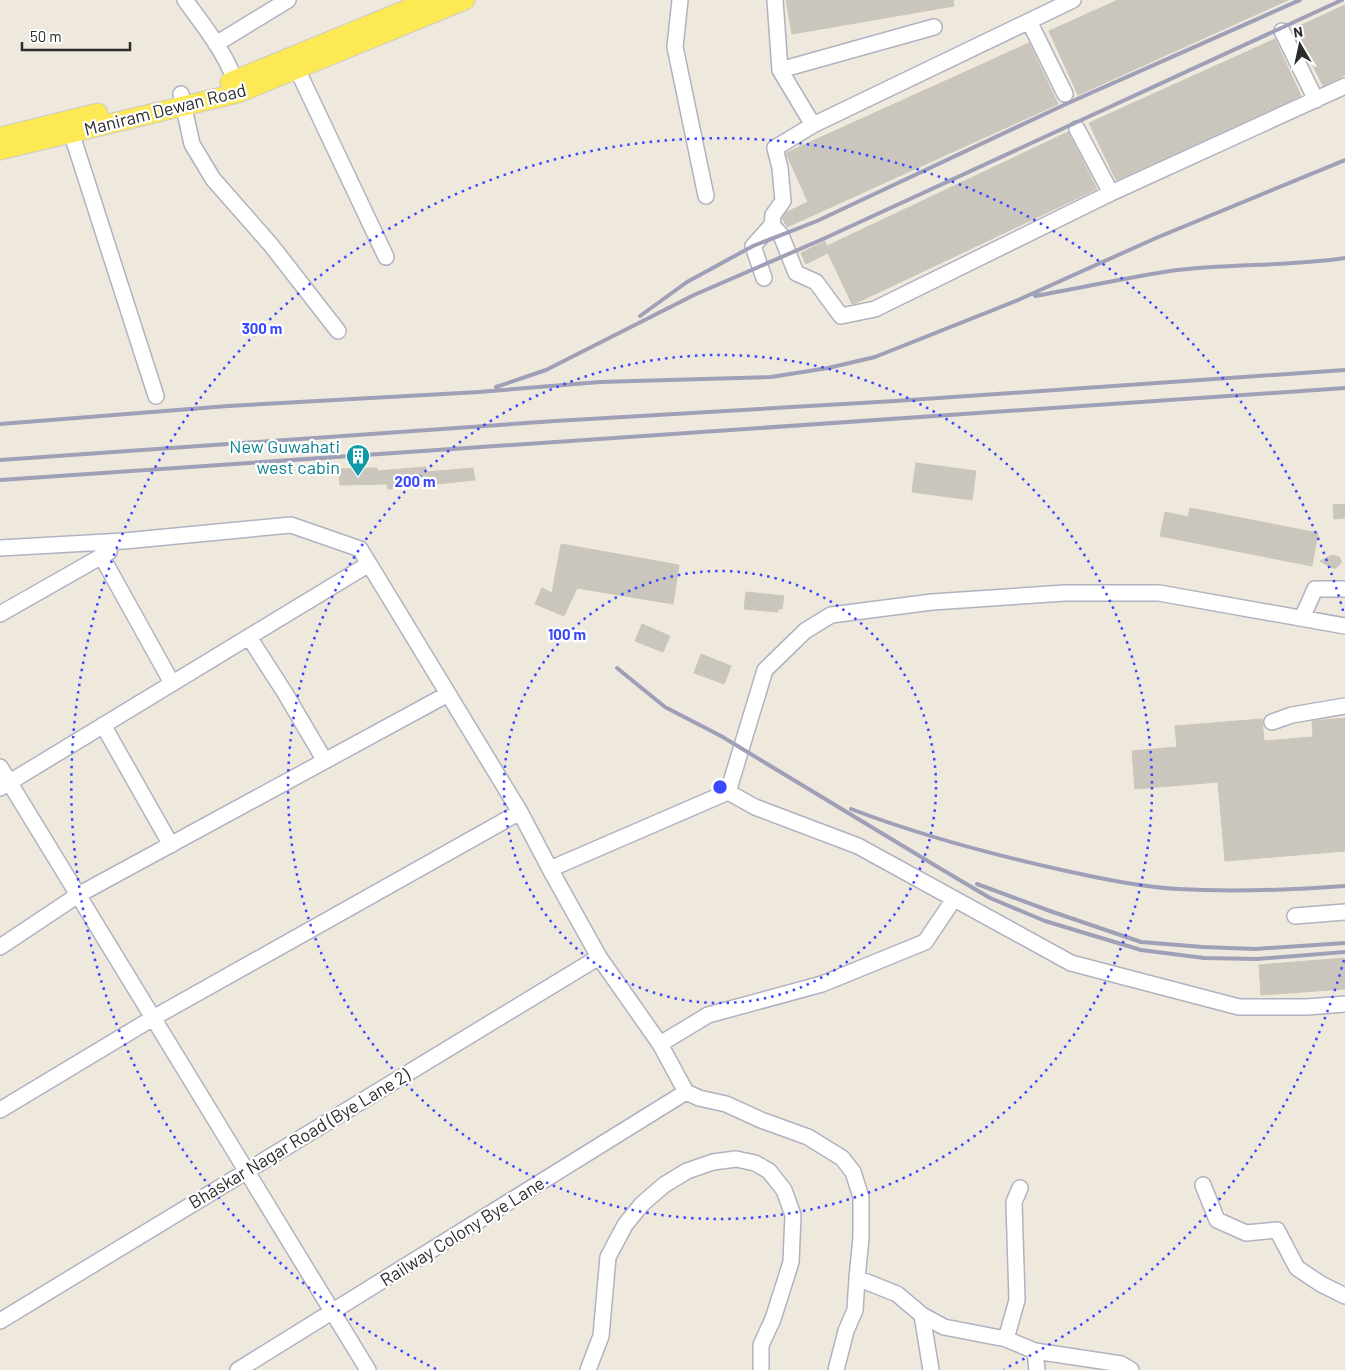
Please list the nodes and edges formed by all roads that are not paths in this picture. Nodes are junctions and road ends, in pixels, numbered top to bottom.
1 (185, 0) edge
2 (288, 0) edge
3 (430, 0) edge
4 (465, 0) edge
5 (680, 0) edge
6 (775, 0) edge
7 (1073, 0) edge
8 (1029, 21) junction
9 (934, 27) dead end
10 (1282, 30) dead end
11 (216, 44) junction
12 (297, 69) junction
13 (780, 70) junction
14 (1345, 86) edge
15 (237, 87) junction
16 (1065, 94) dead end
17 (182, 100) junction
18 (1316, 100) junction
19 (813, 124) junction
20 (1077, 129) dead end
21 (71, 132) junction
22 (0, 137) edge
23 (0, 150) edge
24 (1111, 193) junction
25 (706, 196) dead end
26 (772, 224) junction
27 (386, 257) dead end
28 (764, 278) dead end
29 (338, 331) dead end
30 (156, 396) dead end
31 (124, 541) junction
32 (0, 548) edge
33 (102, 557) junction
34 (369, 564) junction
35 (1345, 589) edge
36 (0, 614) edge
37 (1302, 618) junction
38 (1345, 626) edge
39 (249, 637) junction
40 (172, 683) junction
41 (448, 694) junction
42 (1345, 706) edge
43 (1272, 722) dead end
44 (104, 725) junction
45 (325, 761) junction
46 (0, 767) edge
47 (5, 785) edge
48 (728, 792) junction
49 (520, 812) junction
50 (171, 845) junction
51 (550, 869) junction
52 (78, 896) junction
53 (954, 899) junction
54 (1345, 912) edge
55 (1295, 916) dead end
56 (0, 947) edge
57 (599, 957) junction
58 (1345, 1004) edge
59 (153, 1018) junction
60 (660, 1044) junction
61 (686, 1092) junction
62 (0, 1110) edge
63 (246, 1170) junction
64 (1202, 1185) dead end
65 (1020, 1188) dead end
66 (857, 1278) junction
67 (1345, 1296) edge
68 (332, 1312) junction
69 (922, 1315) junction
70 (0, 1321) edge
71 (1006, 1339) junction
72 (1035, 1351) junction
73 (1103, 1366) edge
74 (238, 1370) edge
75 (368, 1370) edge
76 (588, 1370) edge
77 (761, 1370) edge
78 (836, 1370) edge
79 (931, 1370) edge
80 (1037, 1370) edge
81 (1131, 1370) edge

1 - 11 street
2 - 11 street
3 - 15 main road, Maniram Dewan Road
4 - 12 main road, Maniram Dewan Road
5 - 25 street
6 - 13 street
7 - 8 street
8 - 16 street
8 - 19 street
9 - 13 street
10 - 18 street
11 - 15 street
12 - 15 main road, Maniram Dewan Road
12 - 27 street
13 - 19 street
14 - 18 street
15 - 17 main road, Maniram Dewan Road
17 - 21 main road, Maniram Dewan Road
17 - 22 main road, Maniram Dewan Road
17 - 29 street
18 - 24 street
19 - 26 street
20 - 24 street
21 - 23 main road, Maniram Dewan Road
21 - 30 street
24 - 26 street
26 - 28 street
31 - 32 street
31 - 33 street
31 - 34 street
33 - 36 street
33 - 40 street
34 - 39 street
34 - 41 street
35 - 37 street
37 - 38 street
37 - 48 street
39 - 40 street
39 - 45 street
40 - 44 street
41 - 45 street
41 - 49 street
42 - 43 street
44 - 47 street
44 - 50 street
45 - 50 street
46 - 47 street
47 - 52 street
48 - 51 street
48 - 53 street
49 - 51 street
49 - 59 street
50 - 52 street
51 - 57 street
52 - 56 street
52 - 59 street
53 - 58 street
53 - 60 street
54 - 55 street
57 - 60 street
57 - 63 street, Bhaskar Nagar Road (Bye Lane 2)
59 - 62 street
59 - 63 street
60 - 61 street
61 - 66 street
61 - 68 street, Railway Colony Bye Lane
63 - 68 street
63 - 70 street, Bhaskar Nagar Road (Bye Lane 2)
64 - 67 street
65 - 71 street
66 - 69 street
66 - 78 street
68 - 74 street, Railway Colony Bye Lane
68 - 75 street
69 - 71 street
69 - 79 street
71 - 72 street
72 - 73 street
72 - 80 street
73 - 81 street
76 - 77 street

